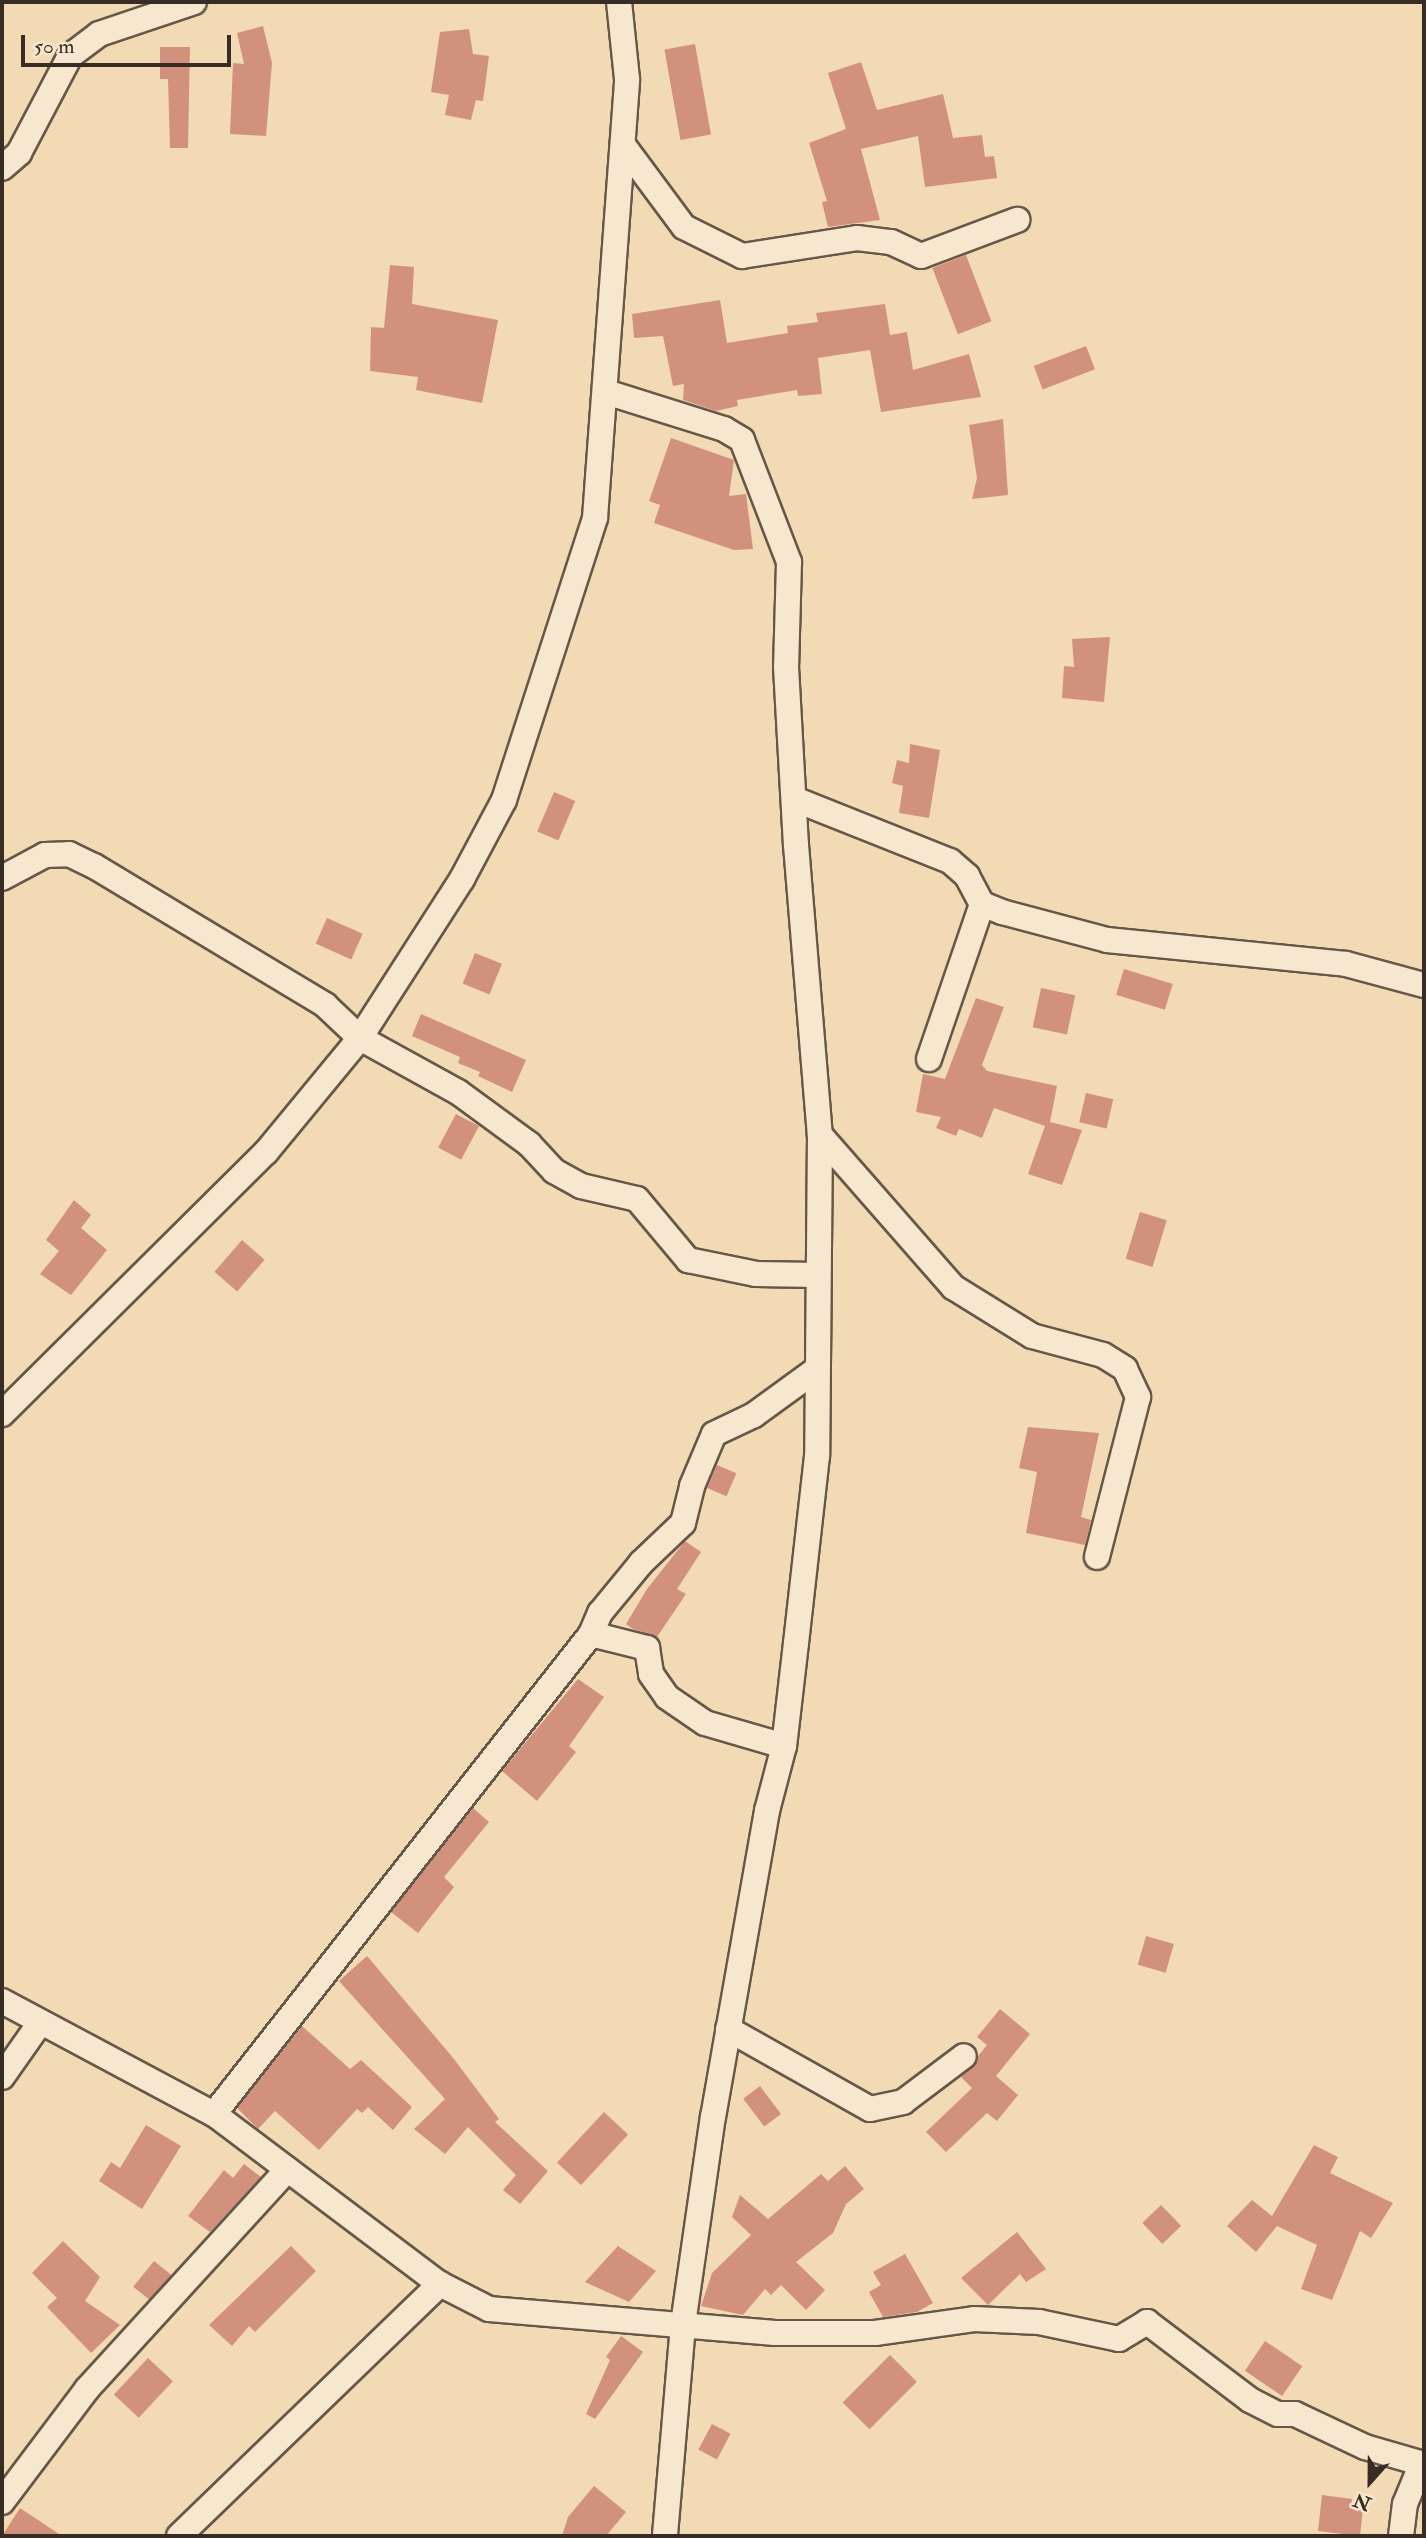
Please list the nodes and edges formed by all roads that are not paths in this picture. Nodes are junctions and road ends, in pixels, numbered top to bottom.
1 (194, 2) edge
2 (620, 2) edge
3 (623, 145) junction
4 (2, 168) edge
5 (1017, 220) dead end
6 (606, 392) junction
7 (794, 799) junction
8 (2, 878) edge
9 (982, 904) junction
10 (1424, 985) edge
11 (360, 1038) junction
12 (929, 1059) dead end
13 (820, 1135) junction
14 (818, 1275) junction
15 (817, 1369) junction
16 (2, 1414) edge
17 (1097, 1557) dead end
18 (591, 1634) junction
19 (784, 1746) junction
20 (2, 2001) edge
21 (40, 2022) junction
22 (729, 2029) junction
23 (964, 2056) dead end
24 (2, 2077) edge
25 (214, 2114) junction
26 (287, 2170) junction
27 (440, 2284) junction
28 (683, 2325) junction
29 (1423, 2463) edge
30 (2, 2502) edge
31 (179, 2536) edge
32 (665, 2536) edge
33 (1401, 2536) edge

1 - 4 street
2 - 3 street
3 - 5 street
3 - 6 street
6 - 7 street
6 - 11 street
7 - 9 street
7 - 13 street
8 - 11 street
9 - 10 street
9 - 12 street
11 - 14 street
11 - 16 street
13 - 14 street
13 - 17 street
14 - 15 street
15 - 18 street
15 - 19 street
18 - 19 street
18 - 25 street
19 - 22 street
20 - 21 street
21 - 24 street
21 - 25 street
22 - 23 street
22 - 28 street
25 - 26 street
26 - 27 street
26 - 30 street
27 - 28 street
27 - 31 street
28 - 29 street
28 - 32 street
29 - 33 street

